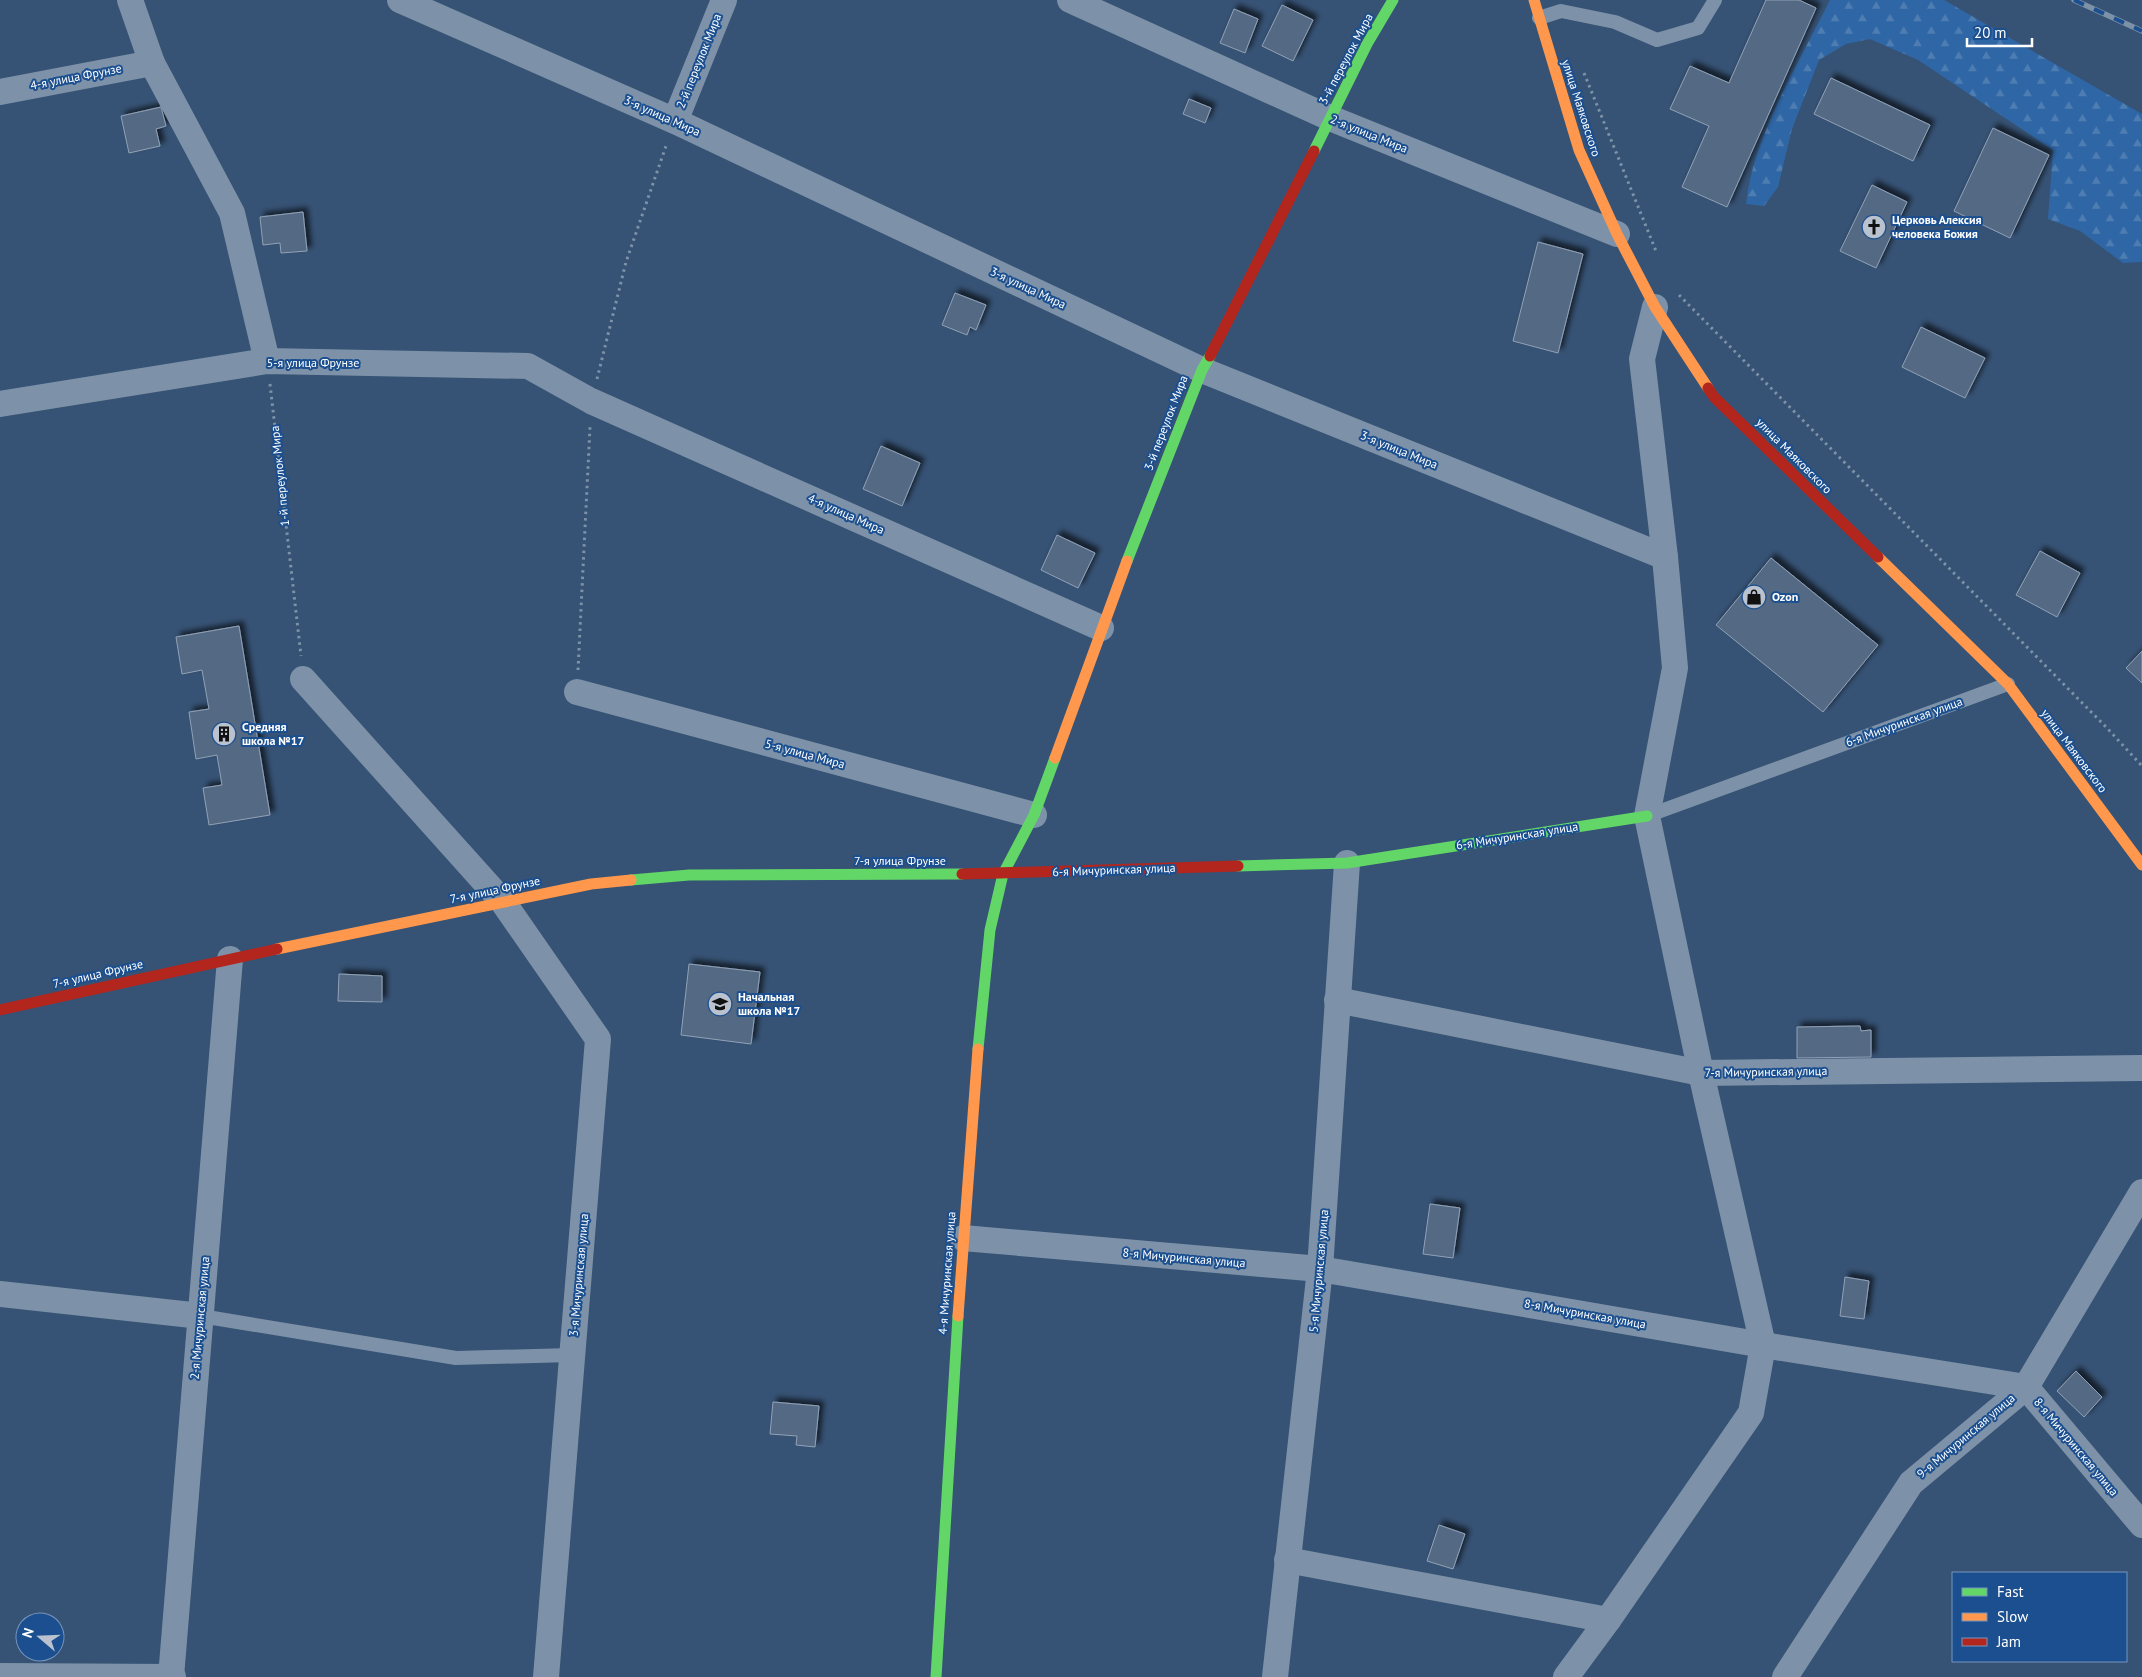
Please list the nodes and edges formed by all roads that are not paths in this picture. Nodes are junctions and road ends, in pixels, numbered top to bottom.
1 (130, 0) edge
2 (400, 0) edge
3 (724, 0) edge
4 (1070, 0) edge
5 (1393, 0) edge
6 (1534, 0) edge
7 (1716, 0) edge
8 (1539, 18) junction
9 (152, 62) junction
10 (0, 92) edge
11 (1330, 118) junction
12 (675, 121) junction
13 (1617, 234) junction
14 (1654, 307) junction
15 (267, 361) junction
16 (1202, 370) junction
17 (591, 401) joint
18 (0, 404) edge
19 (1665, 557) junction
20 (1101, 628) junction
21 (303, 679) road end
22 (2008, 684) junction
23 (577, 692) dead end
24 (1034, 815) junction
25 (1647, 816) junction
26 (1347, 863) junction
27 (2142, 865) edge
28 (1004, 874) junction
29 (503, 902) junction
30 (230, 959) junction
31 (1337, 1000) junction
32 (0, 1010) edge
33 (2142, 1068) edge
34 (1701, 1074) junction
35 (2142, 1192) edge
36 (962, 1238) junction
37 (1320, 1270) junction
38 (0, 1294) edge
39 (201, 1316) junction
40 (1763, 1345) junction
41 (572, 1355) junction
42 (2026, 1387) junction
43 (2142, 1525) edge
44 (1286, 1560) junction
45 (1608, 1620) junction
46 (0, 1676) edge
47 (172, 1677) edge
48 (546, 1677) edge
49 (936, 1677) edge
50 (1275, 1677) edge
51 (1566, 1677) edge
52 (1785, 1677) edge

1 - 9 street
2 - 12 street, 3-я улица Мира
3 - 12 street, 2-й переулок Мира
4 - 11 street, 2-я улица Мира
5 - 11 street, 3-й переулок Мира
6 - 8 street, улица Маяковского
7 - 8 lane
8 - 13 street, улица Маяковского
9 - 10 street, 4-я улица Фрунзе
9 - 15 street
11 - 13 street, 2-я улица Мира
11 - 16 street, 3-й переулок Мира
12 - 16 street, 3-я улица Мира
13 - 14 street, улица Маяковского
14 - 19 street
14 - 22 street, улица Маяковского
15 - 17 street, 5-я улица Фрунзе
15 - 18 street, 5-я улица Фрунзе
16 - 19 street, 3-я улица Мира
16 - 20 street, 3-й переулок Мира
17 - 20 street, 4-я улица Мира
19 - 25 street
20 - 24 street, 3-й переулок Мира
21 - 29 street
22 - 25 lane, 6-я Мичуринская улица
22 - 27 street, улица Маяковского
23 - 24 street, 5-я улица Мира
24 - 28 street, 3-й переулок Мира
25 - 26 street, 6-я Мичуринская улица
25 - 34 street
26 - 28 street, 6-я Мичуринская улица
26 - 31 street, 5-я Мичуринская улица
28 - 29 street, 7-я улица Фрунзе
28 - 36 street, 4-я Мичуринская улица
29 - 30 street, 7-я улица Фрунзе
29 - 41 street, 3-я Мичуринская улица
30 - 32 street, 7-я улица Фрунзе
30 - 39 street, 2-я Мичуринская улица
31 - 34 street, 7-я Мичуринская улица
31 - 37 street, 5-я Мичуринская улица
33 - 34 street, 7-я Мичуринская улица
34 - 40 street
35 - 42 street, 9-я Мичуринская улица
36 - 37 street, 8-я Мичуринская улица
36 - 49 street, 4-я Мичуринская улица
37 - 40 street, 8-я Мичуринская улица
37 - 44 street, 5-я Мичуринская улица
38 - 39 street
39 - 41 lane
39 - 47 street, 2-я Мичуринская улица
40 - 42 street, 8-я Мичуринская улица
40 - 45 street
41 - 48 street, 3-я Мичуринская улица
42 - 43 street, 8-я Мичуринская улица
42 - 52 street, 9-я Мичуринская улица
44 - 45 street
44 - 50 street, 5-я Мичуринская улица
45 - 51 street
46 - 47 street

